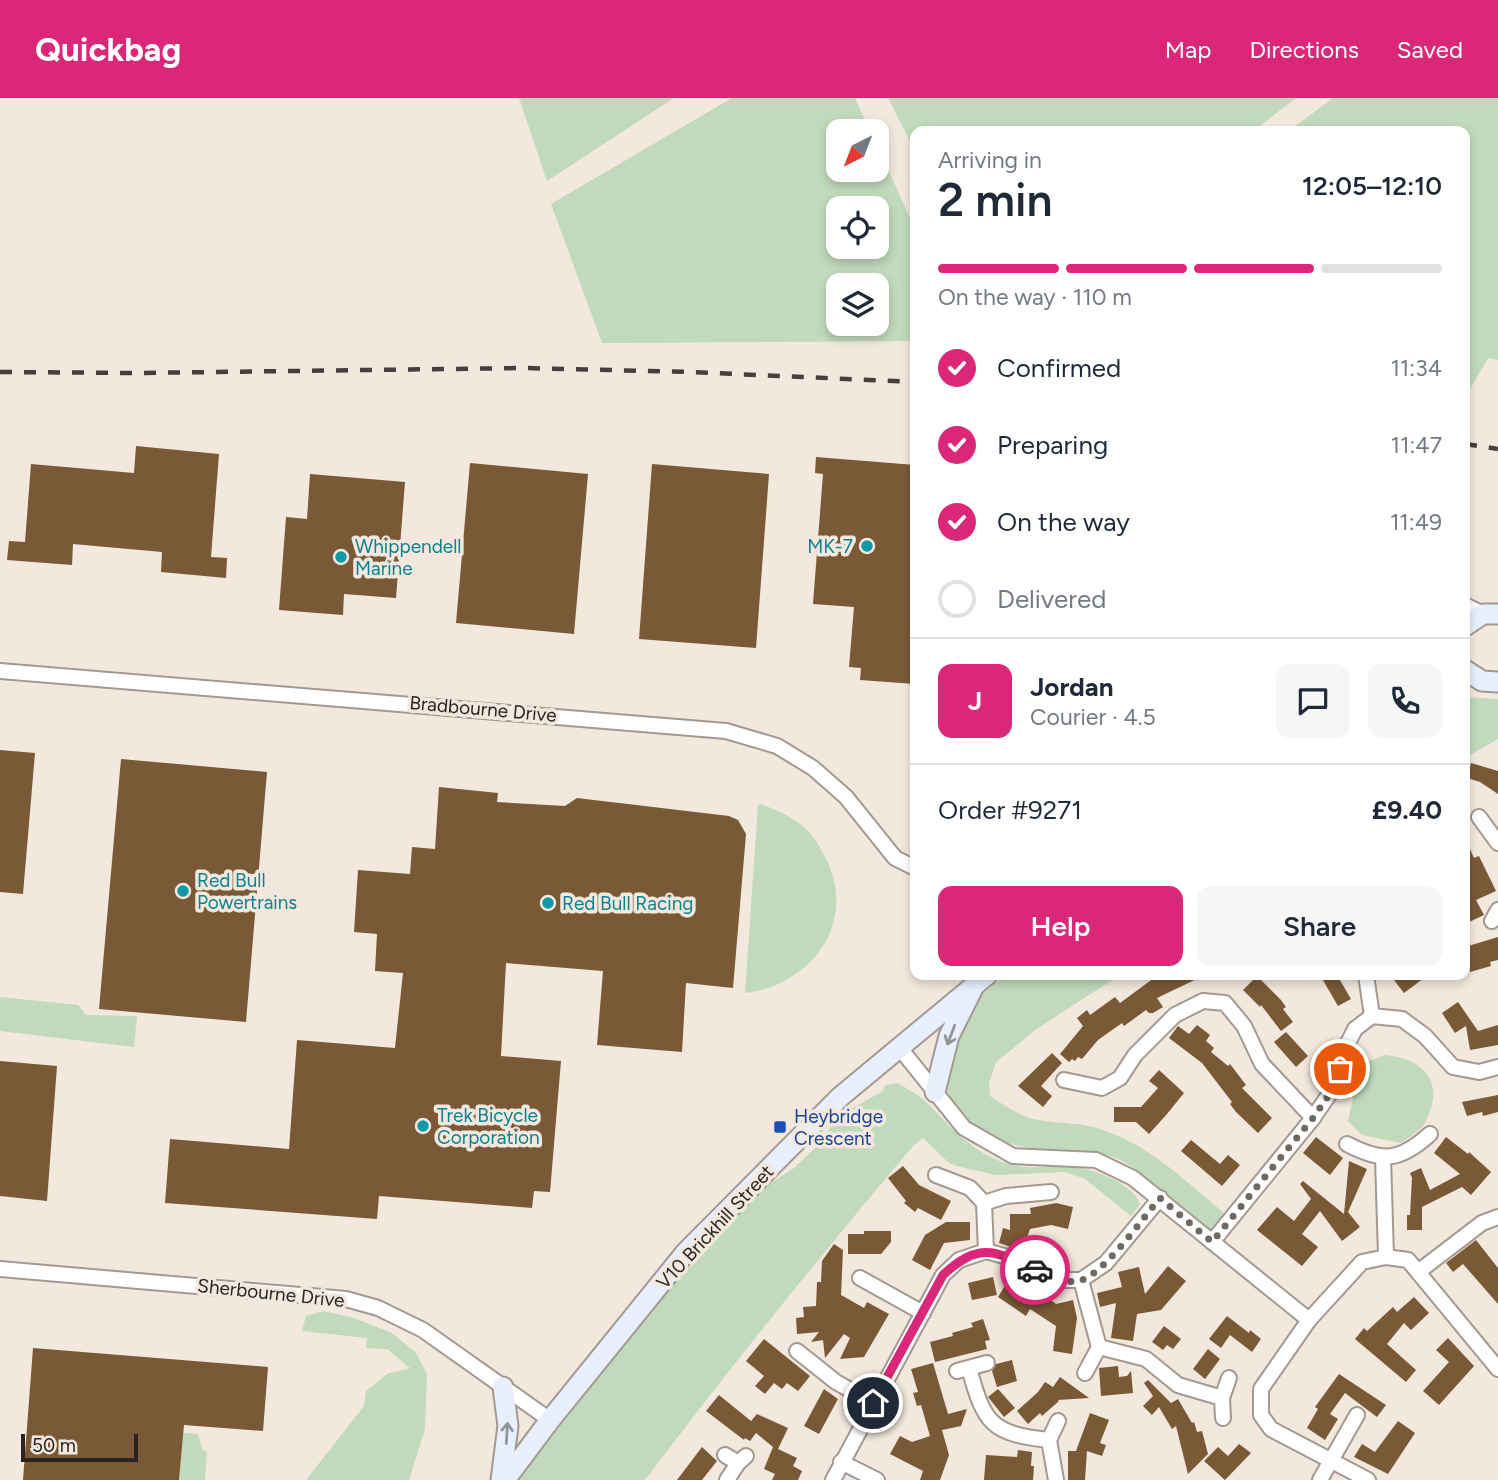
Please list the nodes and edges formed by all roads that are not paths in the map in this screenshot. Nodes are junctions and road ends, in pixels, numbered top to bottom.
1 (1470, 607) edge
2 (1493, 614) edge
3 (1470, 624) edge
4 (0, 671) edge
5 (1470, 673) edge
6 (1487, 684) edge
7 (1479, 817) dead end
8 (1498, 843) edge
9 (910, 866) edge
10 (980, 980) edge
11 (980, 980) edge
12 (1367, 980) edge
13 (1372, 1016) junction
14 (899, 1047) junction
15 (1498, 1067) edge
16 (1064, 1080) dead end
17 (935, 1091) junction
18 (1313, 1118) junction
19 (1430, 1134) dead end
20 (1347, 1144) dead end
21 (1383, 1157) junction
22 (936, 1175) dead end
23 (1051, 1192) dead end
24 (1160, 1198) junction
25 (984, 1203) junction
26 (1498, 1217) edge
27 (1212, 1242) junction
28 (986, 1251) junction
29 (1386, 1257) junction
30 (0, 1269) edge
31 (1418, 1272) junction
32 (860, 1278) dead end
33 (1081, 1280) junction
34 (923, 1313) junction
35 (1309, 1320) junction
36 (1099, 1347) junction
37 (797, 1351) dead end
38 (987, 1363) dead end
39 (1498, 1369) edge
40 (1085, 1373) dead end
41 (1229, 1378) dead end
42 (503, 1387) junction
43 (1222, 1398) junction
44 (873, 1403) junction
45 (1356, 1415) dead end
46 (1223, 1418) dead end
47 (550, 1420) junction
48 (1058, 1420) dead end
49 (1049, 1440) junction
50 (725, 1455) dead end
51 (1330, 1460) junction
52 (841, 1462) junction
53 (503, 1480) edge
54 (727, 1480) edge
55 (834, 1480) edge
56 (877, 1480) edge
57 (1056, 1480) edge
58 (1321, 1480) edge
59 (1368, 1480) edge

1 - 2 street
2 - 3 street
4 - 9 street, Bradbourne Drive
5 - 6 street
7 - 8 street
10 - 14 street, V10 Brickhill Street
11 -> 17 street
12 - 13 street
13 - 15 street
13 - 18 street
14 - 17 street
14 - 47 street, V10 Brickhill Street
16 - 18 street
17 - 24 street
18 - 27 street
19 - 21 street
20 - 21 street
21 - 29 street
22 - 25 street
23 - 25 street
24 - 27 street
24 - 33 street
25 - 28 street
26 - 31 street
27 - 35 street
28 - 33 street
28 - 34 street
29 - 31 street
29 - 35 street
30 - 42 street, Sherbourne Drive
31 - 39 street
32 - 34 street
33 - 36 street
34 - 44 street
35 - 51 street
36 - 40 street
36 - 43 street
37 - 44 street
38 - 49 street
41 - 43 street
42 - 47 street, Sherbourne Drive
53 -> 42 street
43 - 46 street
44 - 52 street
45 - 51 street
47 - 53 street, V10 Brickhill Street
48 - 49 street
49 - 57 street
50 - 54 street
51 - 58 street
51 - 59 street
52 - 55 street
52 - 56 street

